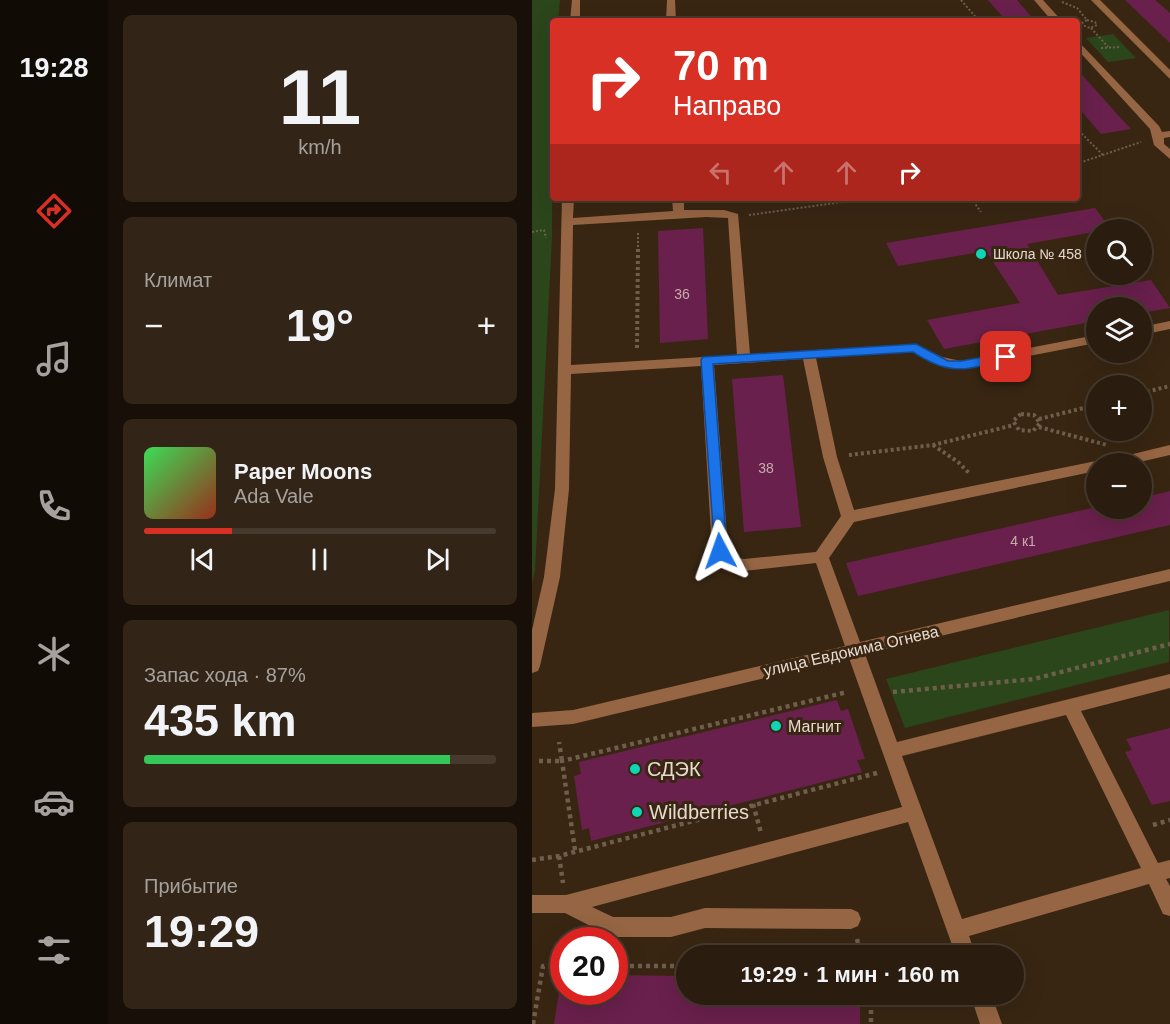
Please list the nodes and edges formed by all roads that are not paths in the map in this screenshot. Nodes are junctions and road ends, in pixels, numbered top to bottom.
1 (576, 0) edge
2 (670, 0) edge
3 (1038, 0) edge
4 (1095, 0) edge
5 (575, 18) edge
6 (672, 18) edge
7 (1054, 18) edge
8 (1080, 46) edge
9 (1170, 76) edge
10 (1170, 134) edge
11 (1158, 136) junction
12 (1170, 156) edge
13 (568, 201) edge
14 (678, 201) edge
15 (679, 214) junction
16 (567, 222) junction
17 (1170, 325) edge
18 (1152, 329) edge
19 (1086, 341) edge
20 (808, 354) junction
21 (744, 358) junction
22 (707, 360) junction
23 (563, 370) junction
24 (1170, 450) edge
25 (1152, 454) edge
26 (1086, 468) edge
27 (849, 517) junction
28 (821, 557) junction
29 (1170, 575) edge
30 (855, 650) junction
31 (532, 666) edge
32 (1170, 681) edge
33 (1070, 706) junction
34 (532, 720) edge
35 (895, 759) junction
36 (914, 812) junction
37 (1161, 872) edge
38 (532, 904) edge
39 (566, 904) junction
40 (1170, 907) edge
41 (851, 919) dead end
42 (957, 930) junction
43 (962, 945) edge
44 (984, 1005) edge
45 (991, 1024) edge

1 - 5 street
2 - 6 street
3 - 7 street
4 - 9 street
8 - 11 street
10 - 11 street
11 - 12 street
13 - 16 street
14 - 15 street
15 - 16 street
15 - 21 street
16 - 23 street
17 - 18 street
19 - 20 street
20 - 21 street
20 - 27 street
21 - 22 street
22 - 23 street
22 - 28 street
23 - 31 street
24 - 25 street
26 - 27 street
27 - 28 street
28 - 30 street
29 - 30 street, улица Евдокима Огнева
30 - 34 street, улица Евдокима Огнева
30 - 35 street
32 - 33 street
33 - 35 street
33 - 37 street
35 - 36 street
36 - 39 street
36 - 42 street
37 - 40 street
37 - 42 street
38 - 39 street
39 - 41 street
42 - 43 street
44 - 45 street

